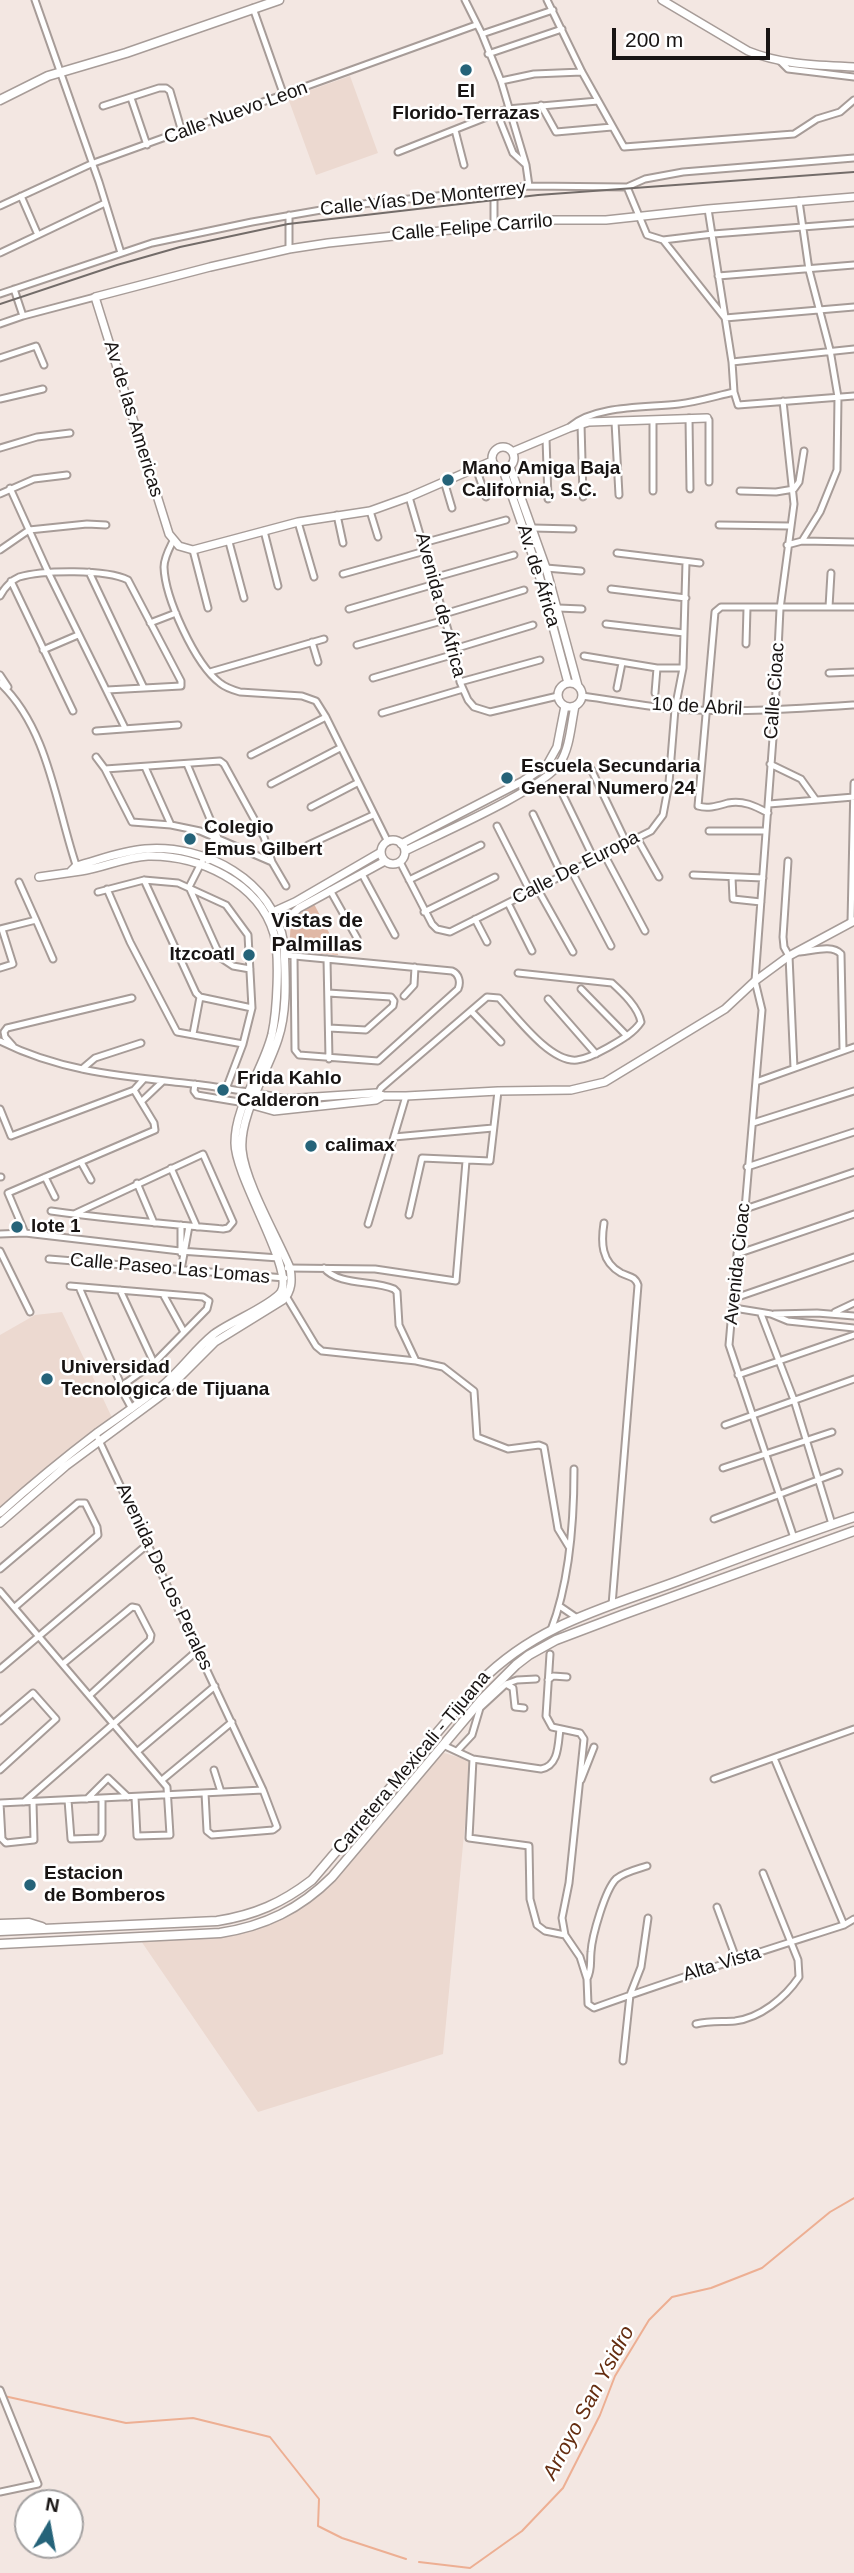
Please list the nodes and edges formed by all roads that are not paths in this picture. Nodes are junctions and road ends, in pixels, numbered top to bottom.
1 (35, 0) edge
2 (279, 0) edge
3 (465, 0) edge
4 (547, 0) edge
5 (662, 0) edge
6 (253, 8) junction
7 (553, 10) junction
8 (476, 25) junction
9 (562, 29) junction
10 (482, 34) junction
11 (488, 54) junction
12 (780, 61) junction
13 (854, 67) edge
14 (60, 72) junction
15 (582, 72) junction
16 (854, 77) edge
17 (501, 81) junction
18 (285, 96) junction
19 (131, 98) junction
20 (0, 100) edge
21 (854, 100) edge
22 (598, 101) junction
23 (541, 105) junction
24 (103, 106) dead end
25 (508, 109) junction
26 (497, 113) junction
27 (612, 127) junction
28 (455, 130) junction
29 (183, 132) junction
30 (146, 145) junction
31 (398, 152) dead end
32 (854, 158) edge
33 (91, 164) junction
34 (526, 165) junction
35 (464, 166) dead end
36 (529, 186) junction
37 (627, 187) junction
38 (494, 192) junction
39 (21, 196) junction
40 (854, 197) edge
41 (799, 201) junction
42 (105, 203) junction
43 (0, 206) edge
44 (708, 209) junction
45 (289, 215) junction
46 (638, 216) junction
47 (854, 223) edge
48 (494, 225) junction
49 (802, 228) junction
50 (713, 234) junction
51 (38, 235) junction
52 (663, 240) junction
53 (289, 249) junction
54 (0, 253) edge
55 (121, 253) junction
56 (854, 265) edge
57 (809, 270) junction
58 (718, 276) junction
59 (14, 289) junction
60 (0, 294) edge
61 (95, 297) junction
62 (854, 307) edge
63 (818, 309) junction
64 (23, 316) junction
65 (725, 318) junction
66 (0, 324) edge
67 (854, 349) edge
68 (830, 350) junction
69 (0, 358) edge
70 (732, 362) junction
71 (44, 365) dead end
72 (43, 389) dead end
73 (734, 392) junction
74 (854, 396) edge
75 (838, 397) junction
76 (0, 399) edge
77 (783, 401) junction
78 (689, 418) junction
79 (707, 418) joint
80 (653, 420) junction
81 (615, 422) junction
82 (581, 425) junction
83 (569, 428) junction
84 (70, 433) dead end
85 (546, 438) junction
86 (0, 448) edge
87 (804, 451) dead end
88 (512, 452) junction
89 (492, 461) junction
90 (476, 468) junction
91 (507, 469) junction
92 (67, 475) dead end
93 (444, 481) junction
94 (709, 482) dead end
95 (10, 488) junction
96 (690, 489) dead end
97 (794, 489) junction
98 (653, 491) dead end
99 (740, 491) dead end
100 (0, 494) edge
101 (619, 495) dead end
102 (409, 497) junction
103 (486, 497) dead end
104 (583, 497) dead end
105 (548, 499) dead end
106 (452, 508) dead end
107 (370, 511) junction
108 (337, 515) junction
109 (506, 520) dead end
110 (298, 522) junction
111 (106, 525) dead end
112 (719, 525) dead end
113 (790, 526) junction
114 (533, 528) junction
115 (573, 529) dead end
116 (29, 530) junction
117 (264, 531) junction
118 (377, 537) dead end
119 (173, 541) junction
120 (802, 541) junction
121 (229, 542) junction
122 (854, 542) edge
123 (343, 543) dead end
124 (423, 543) junction
125 (787, 545) junction
126 (0, 550) edge
127 (193, 550) junction
128 (425, 551) junction
129 (617, 552) dead end
130 (514, 555) dead end
131 (686, 562) junction
132 (700, 563) dead end
133 (546, 568) junction
134 (581, 571) dead end
135 (89, 572) junction
136 (831, 573) dead end
137 (49, 574) junction
138 (344, 574) dead end
139 (314, 577) dead end
140 (11, 581) junction
141 (434, 581) junction
142 (278, 586) dead end
143 (611, 589) dead end
144 (524, 590) dead end
145 (0, 596) edge
146 (244, 598) dead end
147 (686, 598) junction
148 (829, 607) junction
149 (854, 607) edge
150 (208, 608) dead end
151 (558, 608) junction
152 (747, 608) junction
153 (349, 609) dead end
154 (582, 609) dead end
155 (780, 609) junction
156 (176, 613) junction
157 (444, 617) junction
158 (150, 623) junction
159 (606, 624) dead end
160 (533, 625) dead end
161 (684, 633) junction
162 (78, 635) junction
163 (324, 639) dead end
164 (312, 642) junction
165 (747, 644) dead end
166 (357, 645) dead end
167 (43, 650) junction
168 (455, 652) junction
169 (584, 656) dead end
170 (540, 660) dead end
171 (318, 662) dead end
172 (622, 663) junction
173 (657, 668) junction
174 (683, 668) junction
175 (211, 672) junction
176 (854, 672) edge
177 (829, 673) dead end
178 (0, 675) edge
179 (373, 678) dead end
180 (460, 682) junction
181 (0, 683) edge
182 (568, 683) junction
183 (578, 686) junction
184 (144, 688) junction
185 (617, 688) dead end
186 (463, 689) junction
187 (107, 690) junction
188 (11, 693) junction
189 (655, 693) dead end
190 (558, 696) junction
191 (582, 696) junction
192 (854, 705) edge
193 (565, 706) junction
194 (575, 706) junction
195 (675, 709) junction
196 (705, 710) junction
197 (73, 711) dead end
198 (775, 711) junction
199 (383, 713) dead end
200 (326, 717) junction
201 (178, 725) dead end
202 (125, 728) junction
203 (96, 730) dead end
204 (340, 748) junction
205 (251, 755) dead end
206 (96, 757) dead end
207 (187, 764) junction
208 (771, 764) junction
209 (145, 767) junction
210 (105, 769) junction
211 (591, 769) dead end
212 (357, 783) junction
213 (854, 783) edge
214 (271, 784) dead end
215 (563, 795) dead end
216 (853, 797) edge
217 (816, 800) junction
218 (769, 804) junction
219 (311, 807) dead end
220 (768, 813) junction
221 (533, 814) dead end
222 (373, 815) junction
223 (171, 825) junction
224 (497, 826) dead end
225 (709, 831) dead end
226 (766, 831) junction
227 (216, 835) junction
228 (638, 838) junction
229 (387, 842) junction
230 (626, 842) junction
231 (308, 845) dead end
232 (481, 845) dead end
233 (403, 847) junction
234 (381, 852) junction
235 (604, 854) junction
236 (206, 857) junction
237 (594, 859) junction
238 (385, 861) junction
239 (788, 861) dead end
240 (272, 862) junction
241 (400, 862) junction
242 (201, 867) junction
243 (75, 870) junction
244 (571, 870) junction
245 (362, 874) junction
246 (562, 875) junction
247 (693, 875) dead end
248 (39, 877) dead end
249 (495, 877) dead end
250 (659, 877) dead end
251 (732, 877) junction
252 (763, 878) junction
253 (144, 880) junction
254 (409, 880) junction
255 (19, 882) dead end
256 (286, 886) dead end
257 (189, 887) junction
258 (537, 887) junction
259 (107, 889) junction
260 (330, 890) junction
261 (530, 891) junction
262 (98, 892) dead end
263 (761, 902) junction
264 (508, 903) junction
265 (274, 912) junction
266 (424, 912) junction
267 (36, 919) junction
268 (475, 919) junction
269 (853, 922) edge
270 (280, 925) junction
271 (1, 929) edge
272 (645, 931) dead end
273 (395, 934) dead end
274 (357, 938) dead end
275 (487, 942) dead end
276 (611, 946) dead end
277 (532, 951) dead end
278 (573, 952) dead end
279 (284, 955) junction
280 (793, 955) junction
281 (294, 956) junction
282 (327, 958) junction
283 (53, 959) dead end
284 (415, 967) junction
285 (0, 968) edge
286 (250, 969) junction
287 (518, 973) dead end
288 (755, 981) junction
289 (581, 989) dead end
290 (328, 993) junction
291 (404, 996) dead end
292 (200, 997) junction
293 (132, 998) dead end
294 (548, 999) dead end
295 (252, 1008) junction
296 (471, 1011) junction
297 (329, 1028) junction
298 (193, 1034) junction
299 (627, 1036) junction
300 (0, 1041) edge
301 (501, 1041) dead end
302 (141, 1043) dead end
303 (243, 1044) junction
304 (854, 1047) edge
305 (14, 1048) junction
306 (843, 1050) junction
307 (596, 1054) junction
308 (329, 1059) junction
309 (82, 1069) junction
310 (794, 1069) junction
311 (144, 1080) junction
312 (162, 1082) junction
313 (757, 1082) junction
314 (195, 1084) junction
315 (226, 1089) junction
316 (134, 1090) junction
317 (498, 1091) junction
318 (854, 1091) edge
319 (253, 1093) junction
320 (379, 1096) junction
321 (406, 1096) junction
322 (142, 1101) junction
323 (248, 1104) junction
324 (1, 1109) edge
325 (753, 1122) junction
326 (492, 1128) junction
327 (854, 1132) edge
328 (394, 1137) junction
329 (466, 1161) junction
330 (81, 1162) junction
331 (747, 1167) junction
332 (171, 1168) junction
333 (854, 1172) edge
334 (45, 1177) junction
335 (90, 1180) dead end
336 (137, 1183) junction
337 (55, 1197) dead end
338 (745, 1209) junction
339 (51, 1211) dead end
340 (74, 1214) junction
341 (854, 1214) edge
342 (409, 1215) dead end
343 (154, 1223) junction
344 (604, 1223) dead end
345 (368, 1224) dead end
346 (181, 1225) junction
347 (189, 1226) junction
348 (197, 1227) junction
349 (25, 1233) junction
350 (0, 1234) edge
351 (0, 1251) edge
352 (183, 1252) junction
353 (737, 1254) junction
354 (854, 1257) edge
355 (282, 1258) junction
356 (49, 1259) dead end
357 (286, 1268) junction
358 (324, 1268) junction
359 (181, 1270) junction
360 (288, 1278) junction
361 (70, 1286) dead end
362 (79, 1287) junction
363 (120, 1290) junction
364 (163, 1294) junction
365 (286, 1296) junction
366 (735, 1298) junction
367 (854, 1303) edge
368 (734, 1308) junction
369 (30, 1312) dead end
370 (832, 1313) junction
371 (761, 1314) junction
372 (771, 1314) junction
373 (854, 1315) edge
374 (854, 1328) edge
375 (184, 1332) junction
376 (854, 1335) edge
377 (416, 1361) junction
378 (780, 1361) junction
379 (154, 1363) junction
380 (738, 1375) junction
381 (854, 1379) edge
382 (122, 1383) junction
383 (794, 1400) junction
384 (137, 1409) junction
385 (753, 1415) junction
386 (725, 1424) dead end
387 (832, 1432) dead end
388 (98, 1437) junction
389 (807, 1441) junction
390 (766, 1454) junction
391 (723, 1468) dead end
392 (574, 1469) dead end
393 (839, 1472) dead end
394 (819, 1480) junction
395 (780, 1496) junction
396 (0, 1513) edge
397 (854, 1517) edge
398 (714, 1520) dead end
399 (0, 1523) edge
400 (832, 1524) junction
401 (854, 1531) edge
402 (794, 1538) junction
403 (148, 1544) junction
404 (569, 1547) junction
405 (0, 1569) edge
406 (0, 1591) edge
407 (612, 1605) junction
408 (561, 1606) junction
409 (15, 1608) junction
410 (577, 1618) junction
411 (551, 1630) junction
412 (39, 1635) junction
413 (198, 1650) junction
414 (550, 1654) dead end
415 (64, 1663) junction
416 (0, 1669) edge
417 (567, 1677) dead end
418 (536, 1679) dead end
419 (548, 1680) junction
420 (506, 1684) junction
421 (215, 1686) junction
422 (90, 1695) junction
423 (524, 1708) dead end
424 (0, 1721) edge
425 (114, 1722) junction
426 (232, 1722) junction
427 (854, 1729) edge
428 (560, 1730) junction
429 (443, 1744) junction
430 (594, 1747) dead end
431 (138, 1751) junction
432 (457, 1751) junction
433 (774, 1758) junction
434 (473, 1759) junction
435 (0, 1770) edge
436 (214, 1770) dead end
437 (714, 1779) dead end
438 (162, 1780) junction
439 (580, 1782) junction
440 (264, 1790) junction
441 (221, 1792) junction
442 (205, 1793) junction
443 (169, 1795) junction
444 (132, 1797) junction
445 (102, 1798) junction
446 (87, 1799) junction
447 (68, 1800) junction
448 (24, 1802) junction
449 (33, 1802) junction
450 (0, 1803) edge
451 (647, 1866) dead end
452 (763, 1873) dead end
453 (717, 1907) dead end
454 (648, 1917) dead end
455 (854, 1919) edge
456 (0, 1924) edge
457 (844, 1925) junction
458 (48, 1929) junction
459 (0, 1931) edge
460 (565, 1935) junction
461 (790, 1942) junction
462 (0, 1944) edge
463 (737, 1961) junction
464 (587, 1979) junction
465 (630, 1995) junction
466 (696, 2024) dead end
467 (623, 2061) dead end
468 (0, 2390) edge
469 (3, 2407) edge
470 (0, 2492) edge

1 - 14 street
2 - 6 main road
3 - 8 street
4 - 7 street
5 - 12 street
6 - 14 main road
6 - 18 street
7 - 9 street
7 - 10 street
8 - 10 street
8 - 18 street, Calle Nuevo Leon
9 - 11 street
9 - 15 street
10 - 11 street
11 - 17 street
12 - 13 street
12 - 16 street
14 - 20 main road
14 - 33 street
15 - 17 street
15 - 22 street
17 - 25 street
18 - 29 street, Calle Nuevo Leon
19 - 24 street
19 - 29 street
19 - 30 street
21 - 27 street
22 - 23 street
22 - 27 street
23 - 25 street
23 - 27 street
25 - 26 street
25 - 34 street
26 - 28 street
26 - 34 street
28 - 31 street
28 - 35 street
29 - 30 street, Calle Nuevo Leon
30 - 33 street, Calle Nuevo Leon
32 - 37 street, Calle Vías De Monterrey
33 - 39 street, Calle Nuevo Leon
33 - 42 street
34 - 36 street
36 - 37 street, Calle Vías De Monterrey
36 - 38 street, Calle Vías De Monterrey
37 - 46 street
38 - 45 street, Calle Vías De Monterrey
38 - 48 street
39 - 43 street, Calle Nuevo Leon
39 - 51 street
40 - 41 street, Calle Felipe Carrilo
41 - 44 street, Calle Felipe Carrilo
41 - 49 street
42 - 51 street
42 - 55 street
44 - 46 street, Calle Felipe Carrilo
44 - 50 street
45 - 53 street
45 - 55 street, Calle Vías De Monterrey
46 - 48 street, Calle Felipe Carrilo
46 - 52 street
47 - 49 street
48 - 53 street, Calle Felipe Carrilo
49 - 50 street
49 - 57 street
50 - 52 street
50 - 58 street
51 - 54 street
52 - 65 street
53 - 61 street, Calle Felipe Carrilo
55 - 59 street, Calle Vías De Monterrey
56 - 57 street
57 - 58 street
57 - 63 street
58 - 65 street
59 - 60 street, Calle Vías De Monterrey
59 - 64 street
61 - 64 street
61 - 119 street, Av de las Americas
62 - 63 street
63 - 65 street
63 - 68 street
64 - 66 street
65 - 70 street
67 - 68 street
68 - 70 street
68 - 75 street
69 - 71 street
70 - 73 street
72 - 76 street
73 - 77 street
73 - 83 street
74 - 75 street
75 - 77 street
75 - 120 street
77 - 97 street, Calle Cioac
78 - 79 street
78 - 80 street
78 - 96 street
79 - 94 street
80 - 81 street
80 - 98 street
81 - 82 street
81 - 101 street
82 - 83 street
82 - 104 street
83 - 85 street
84 - 86 street
85 - 88 street
85 - 105 street
87 - 97 street
88 - 89 street
88 - 91 street
89 - 90 street
89 - 91 street
90 - 93 street
90 - 103 street
91 - 114 street
91 - 182 street, Av. de África
92 - 95 street
93 - 102 street
93 - 106 street
95 - 100 street
95 - 116 street
97 - 99 street
97 - 113 street, Calle Cioac
102 - 107 street
102 - 124 street, Avenida de África
107 - 108 street
107 - 118 street
108 - 110 street
108 - 123 street
109 - 124 street
110 - 117 street
110 - 139 street
111 - 116 street
112 - 113 street
113 - 125 street, Calle Cioac
114 - 115 street
114 - 133 street
116 - 126 street
116 - 137 street
117 - 121 street
117 - 142 street
119 - 127 street
119 - 156 street
120 - 122 street
120 - 125 street
121 - 127 street
121 - 146 street
124 - 128 street, Avenida de África
125 - 155 street, Calle Cioac
127 - 150 street
128 - 138 street
128 - 141 street, Avenida de África
129 - 131 street
130 - 141 street
131 - 132 street
131 - 147 street, Calle De Europa
133 - 134 street
133 - 151 street
135 - 137 street
135 - 158 street
135 - 184 street
136 - 148 street
137 - 140 street
137 - 162 street
140 - 145 street
140 - 167 street
141 - 153 street
141 - 157 street, Avenida de África
143 - 147 street
144 - 157 street
147 - 161 street, Calle De Europa
148 - 149 street
148 - 155 street
151 - 154 street
151 - 183 street
152 - 155 street
152 - 165 street
152 - 196 street
155 - 198 street, Calle Cioac
156 - 158 street
156 - 175 street
157 - 166 street
157 - 168 street, Avenida de África
158 - 184 street
159 - 161 street
160 - 168 street
161 - 174 street, Calle De Europa
162 - 167 street
162 - 187 street
163 - 164 street
164 - 171 street
164 - 175 street
167 - 197 street
168 - 179 street
168 - 180 street, Avenida de África
169 - 172 street
170 - 180 street
172 - 173 street
172 - 185 street
173 - 174 street
173 - 189 street
174 - 195 street, Calle De Europa
175 - 200 street
176 - 177 street
178 - 188 street
180 - 186 street, Avenida de África
181 - 188 street
182 - 183 street
182 - 190 street
183 - 191 street
184 - 187 street
186 - 190 street, Avenida de África
186 - 199 street
187 - 202 street
188 - 243 street
190 - 193 street
191 - 194 street
191 - 195 street, 10 de Abril
192 - 198 street, 10 de Abril
193 - 194 street
193 - 233 street
194 - 233 street
195 - 196 street, 10 de Abril
195 - 228 street, Calle De Europa
196 - 198 street, 10 de Abril
196 - 220 street
198 - 208 street, Calle Cioac
200 - 204 street
200 - 205 street
201 - 202 street
202 - 203 street
204 - 212 street
204 - 214 street
206 - 210 street
207 - 209 street
207 - 227 street
207 - 240 street
208 - 217 street
208 - 218 street, Calle Cioac
209 - 210 street
209 - 223 street
210 - 223 street
211 - 230 street
212 - 219 street
212 - 222 street
213 - 216 street
215 - 237 street
216 - 217 street
216 - 269 street
217 - 218 street
218 - 220 street, Calle Cioac
220 - 226 street, Calle Cioac
221 - 246 street
222 - 229 street
222 - 231 street
223 - 227 street
224 - 261 street
225 - 226 street
226 - 252 street, Calle Cioac
227 - 236 street
227 - 240 street
228 - 230 street, Calle De Europa
228 - 250 street
229 - 233 street
229 - 234 street
230 - 235 street, Calle De Europa
232 - 254 street
233 - 241 street
234 - 238 street
234 - 265 street
235 - 237 street, Calle De Europa
235 - 272 street
236 - 242 street
236 - 243 street
236 - 265 street
237 - 244 street, Calle De Europa
238 - 241 street
238 - 245 street
239 - 280 street
240 - 256 street
241 - 254 street, Calle De Europa
242 - 243 street
242 - 257 street
242 - 319 street
243 - 248 street
244 - 246 street, Calle De Europa
244 - 276 street
245 - 260 street
245 - 273 street
246 - 258 street, Calle De Europa
247 - 251 street
249 - 266 street
251 - 252 street
251 - 263 street
252 - 263 street, Calle Cioac
253 - 257 street
253 - 259 street
253 - 292 street
254 - 266 street, Calle De Europa
255 - 267 street
257 - 286 street
257 - 286 street
258 - 261 street, Calle De Europa
258 - 278 street
259 - 262 street
259 - 298 street
260 - 270 street
260 - 274 street
261 - 264 street, Calle De Europa
263 - 288 street, Calle Cioac
264 - 268 street, Calle De Europa
264 - 277 street
265 - 270 street
266 - 268 street, Calle De Europa
267 - 271 street
267 - 283 street
268 - 275 street
269 - 280 street
270 - 279 street
271 - 285 street
279 - 281 street
279 - 319 street
280 - 288 street
280 - 306 street
280 - 310 street
281 - 282 street
281 - 308 street
282 - 284 street
282 - 290 street
284 - 291 street
284 - 308 street
286 - 295 street
287 - 299 street
288 - 313 street, Avenida Cioac
288 - 317 street
289 - 299 street
290 - 297 street
290 - 297 street
292 - 295 street
292 - 298 street
293 - 305 street
294 - 307 street
295 - 303 street
296 - 301 street
296 - 307 street
296 - 320 street
297 - 308 street
298 - 303 street
299 - 307 street
300 - 305 street
302 - 309 street
303 - 315 street
304 - 306 street
305 - 309 street
306 - 310 street
309 - 311 street
310 - 313 street
311 - 312 street
311 - 316 street
312 - 314 street
312 - 322 street
313 - 325 street, Avenida Cioac
314 - 315 street
314 - 323 street
315 - 319 street
316 - 322 street
316 - 324 street
317 - 321 street
317 - 326 street
318 - 325 street
319 - 320 street
319 - 323 street
320 - 321 street
320 - 323 street
321 - 328 street
322 - 330 street
323 - 355 street
325 - 331 street, Avenida Cioac
326 - 328 street
326 - 329 street
327 - 331 street
328 - 345 street
329 - 342 street
329 - 358 street
330 - 334 street
330 - 335 street
331 - 338 street, Avenida Cioac
332 - 336 street
332 - 348 street
332 - 348 street
333 - 338 street
334 - 337 street
334 - 349 street
336 - 340 street
336 - 343 street
338 - 353 street, Avenida Cioac
339 - 340 street
340 - 343 street
341 - 353 street
343 - 346 street
344 - 407 street
346 - 347 street
346 - 352 street
347 - 348 street
347 - 352 street
349 - 350 street
349 - 352 street
351 - 369 street
352 - 355 street
352 - 359 street
353 - 366 street, Avenida Cioac
354 - 366 street
355 - 357 street
356 - 359 street, Calle Paseo Las Lomas
357 - 358 street
357 - 360 street
358 - 377 street
359 - 360 street, Calle Paseo Las Lomas
360 - 365 street
360 - 384 street
361 - 362 street
362 - 363 street
362 - 382 street
363 - 364 street
363 - 379 street
364 - 375 street
364 - 375 street
365 - 377 street
365 - 384 street
366 - 368 street, Avenida Cioac
367 - 370 street
368 - 371 street
368 - 380 street, Avenida Cioac
370 - 372 street
370 - 373 street
371 - 372 street
371 - 378 street
372 - 374 street
375 - 379 street
376 - 378 street
377 - 404 street
378 - 380 street
378 - 383 street
379 - 382 street
380 - 385 street, Avenida Cioac
381 - 383 street
382 - 384 street
383 - 385 street
383 - 389 street
384 - 388 street
385 - 386 street
385 - 390 street, Avenida Cioac
387 - 389 street
388 - 396 street
388 - 399 street
388 - 403 street, Avenida De Los Perales
389 - 390 street
389 - 394 street
390 - 391 street
390 - 395 street, Avenida Cioac
392 - 404 street
393 - 394 street
394 - 395 street
394 - 400 street
395 - 398 street
395 - 402 street, Avenida Cioac
397 - 400 main road, Carretera Mexicali - Tijuana
400 - 402 main road, Carretera Mexicali - Tijuana
401 - 429 main road, Carretera Mexicali - Tijuana
402 - 407 main road, Carretera Mexicali - Tijuana
403 - 412 street
403 - 413 street, Avenida De Los Perales
404 - 408 street
405 - 409 street
406 - 409 street
407 - 410 main road, Carretera Mexicali - Tijuana
408 - 410 street
408 - 411 street
409 - 412 street
410 - 411 main road, Carretera Mexicali - Tijuana
411 - 458 main road, Carretera Mexicali - Tijuana
412 - 415 street
412 - 416 street
413 - 421 street, Avenida De Los Perales
413 - 425 street
414 - 419 street
415 - 422 street
415 - 422 street
417 - 419 street
418 - 420 street
419 - 428 street
420 - 423 street
420 - 432 street
421 - 426 street, Avenida De Los Perales
421 - 431 street
422 - 425 street
424 - 435 street
425 - 431 street
425 - 448 street
426 - 438 street
426 - 440 street, Avenida De Los Perales
427 - 433 street
428 - 434 street
428 - 439 street
429 - 432 street
429 - 462 main road, Carretera Mexicali - Tijuana
430 - 439 street
431 - 438 street
432 - 434 street
433 - 437 street
433 - 457 street
434 - 460 street
436 - 441 street
438 - 443 street
439 - 460 street
440 - 441 street
440 - 442 street, Avenida De Los Perales
441 - 442 street
442 - 443 street
443 - 444 street
443 - 444 street
444 - 445 street
444 - 446 street
445 - 446 street
445 - 447 street
446 - 447 street
447 - 449 street
448 - 449 street
448 - 450 street
449 - 450 street
451 - 464 street
452 - 461 street
453 - 463 street
454 - 465 street
455 - 457 street, Alta Vista
456 - 458 main road
457 - 461 street, Alta Vista
458 - 459 main road, Carretera Mexicali - Tijuana
460 - 464 street
461 - 463 street, Alta Vista
461 - 466 street
463 - 465 street, Alta Vista
464 - 465 street, Alta Vista
465 - 467 street
468 - 469 street
469 - 470 street

